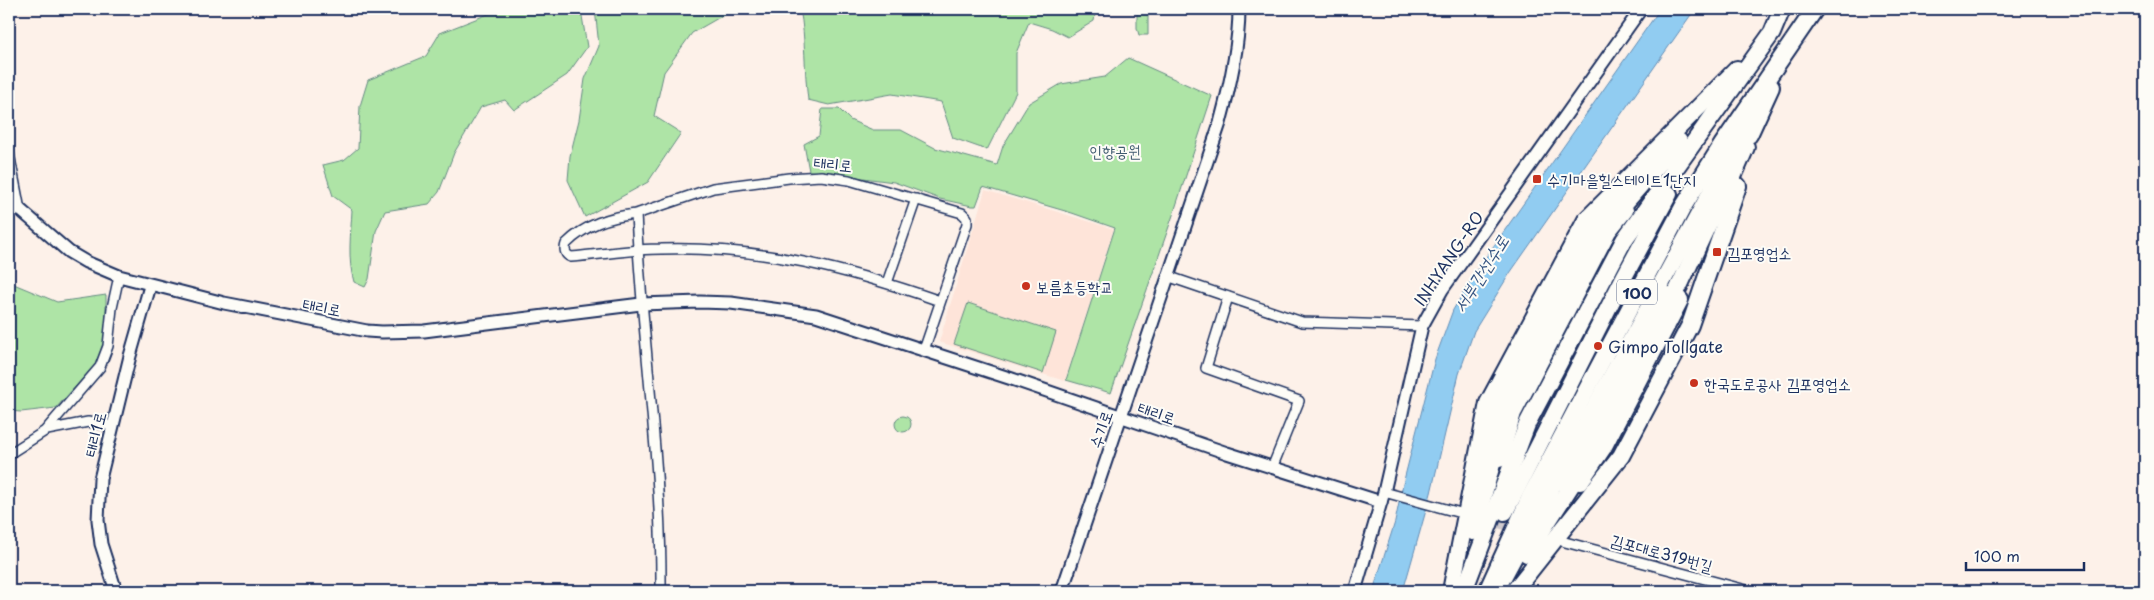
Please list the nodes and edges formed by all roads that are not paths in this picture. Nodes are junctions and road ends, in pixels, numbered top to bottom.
1 (1239, 9) edge
2 (1641, 9) edge
3 (1782, 9) edge
4 (1788, 9) edge
5 (1816, 9) edge
6 (1772, 34) junction
7 (1791, 44) junction
8 (9, 153) edge
9 (916, 199) junction
10 (9, 200) edge
11 (20, 210) junction
12 (636, 214) junction
13 (637, 250) junction
14 (119, 276) junction
15 (1167, 276) junction
16 (887, 283) junction
17 (150, 286) junction
18 (1228, 297) junction
19 (940, 301) junction
20 (641, 304) junction
21 (1422, 326) junction
22 (924, 350) junction
23 (1122, 417) junction
24 (113, 426) junction
25 (45, 431) junction
26 (9, 454) edge
27 (1272, 468) junction
28 (1387, 496) junction
29 (1458, 512) dead end
30 (1565, 542) dead end
31 (116, 591) edge
32 (661, 591) edge
33 (1062, 591) edge
34 (1355, 591) edge
35 (1458, 591) edge
36 (1469, 591) edge
37 (1486, 591) edge
38 (1505, 591) edge
39 (1750, 591) edge

1 - 15 street, 수기로
2 - 21 street, INHYANG-RO
3 - 6 highway
4 - 6 highway, 100
5 - 7 highway, 100
6 - 35 highway
6 - 35 highway
6 - 36 highway, 100
7 - 37 highway, 100
7 - 38 highway
7 - 38 highway
8 - 11 street
9 - 12 street, 태리로
9 - 16 street
9 - 19 street, 태리로
10 - 11 street, 태리로
11 - 14 street, 태리로
12 - 13 street
12 - 13 street, 태리로
13 - 16 street, 태리로
13 - 20 street
14 - 17 street, 태리로
14 - 25 street
15 - 18 street
15 - 23 street, 수기로
16 - 19 street, 태리로
17 - 20 street, 태리로
17 - 24 street, 태리1로
18 - 21 street
18 - 27 street
19 - 22 street, 태리로
20 - 22 street, 태리로
20 - 32 street
21 - 28 street, INHYANG-RO
22 - 23 street, 태리로
23 - 27 street, 태리로
23 - 33 street, 수기로
24 - 25 street
24 - 31 street, 태리1로
25 - 26 street
27 - 28 street, 태리로
28 - 29 street
28 - 34 street, INHYANG-RO
30 - 39 street, 김포대로319번길

